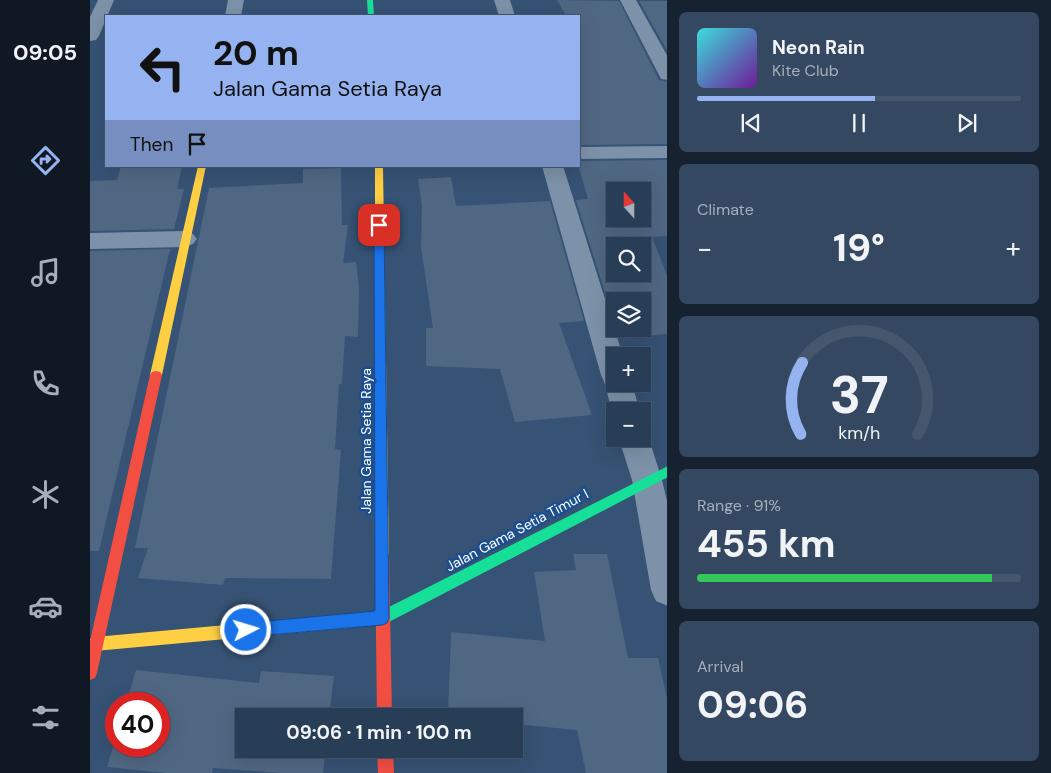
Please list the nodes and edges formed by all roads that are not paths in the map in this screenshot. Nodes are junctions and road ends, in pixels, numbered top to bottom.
1 (106, 0) edge
2 (236, 0) edge
3 (370, 0) edge
4 (502, 0) edge
5 (628, 0) edge
6 (233, 15) edge
7 (371, 15) edge
8 (507, 15) edge
9 (90, 36) edge
10 (90, 46) edge
11 (105, 46) edge
12 (667, 75) edge
13 (667, 152) edge
14 (580, 153) edge
15 (202, 167) edge
16 (378, 167) edge
17 (552, 167) edge
18 (185, 239) junction
19 (90, 241) edge
20 (607, 347) edge
21 (639, 447) edge
22 (657, 475) edge
23 (667, 590) edge
24 (382, 618) junction
25 (95, 644) junction
26 (90, 673) edge
27 (385, 708) edge
28 (386, 758) edge
29 (386, 773) edge

1 - 9 street
2 - 6 street
3 - 7 street
4 - 8 street
5 - 12 street
10 - 11 street
13 - 14 street
15 - 18 street
16 - 24 street, Jalan Gama Setia Raya
17 - 20 street
18 - 19 street
18 - 25 street
21 - 22 street
22 - 23 street
22 - 24 street, Jalan Gama Setia Timur I
24 - 25 street
24 - 27 street, Jalan Gama Setia Raya
25 - 26 street
28 - 29 street

